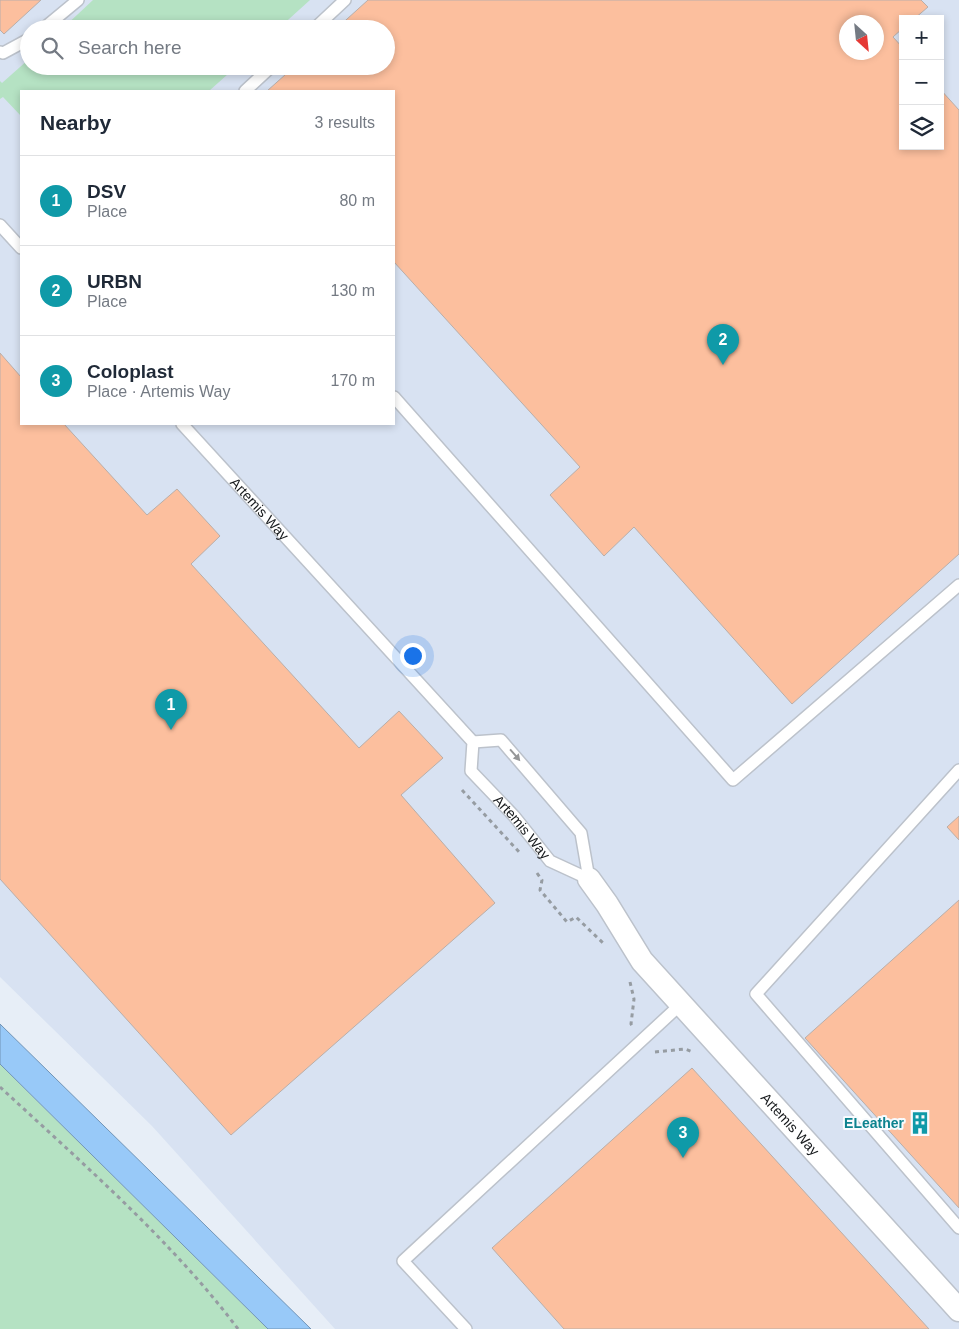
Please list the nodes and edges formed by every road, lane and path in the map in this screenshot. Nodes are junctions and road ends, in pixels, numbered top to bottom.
1 (78, 0) edge
2 (345, 0) edge
3 (54, 20) edge
4 (324, 20) edge
5 (20, 44) edge
6 (0, 52) edge
7 (262, 75) edge
8 (246, 90) edge
9 (0, 225) edge
10 (20, 247) edge
11 (395, 398) edge
12 (183, 425) edge
13 (959, 585) edge
14 (473, 742) junction
15 (959, 770) edge
16 (589, 879) junction
17 (682, 1004) junction
18 (0, 1087) edge
19 (959, 1228) edge
20 (959, 1310) edge
21 (238, 1329) edge
22 (466, 1329) edge

1 - 3 lane
2 - 4 lane
5 - 6 lane
7 - 8 lane
9 - 10 lane
11 - 13 lane
12 - 14 lane, Artemis Way
14 - 16 lane, Artemis Way
14 -> 16 lane
15 - 19 lane
16 - 17 street, Artemis Way
17 - 20 street, Artemis Way
17 - 22 lane
18 - 21 path

